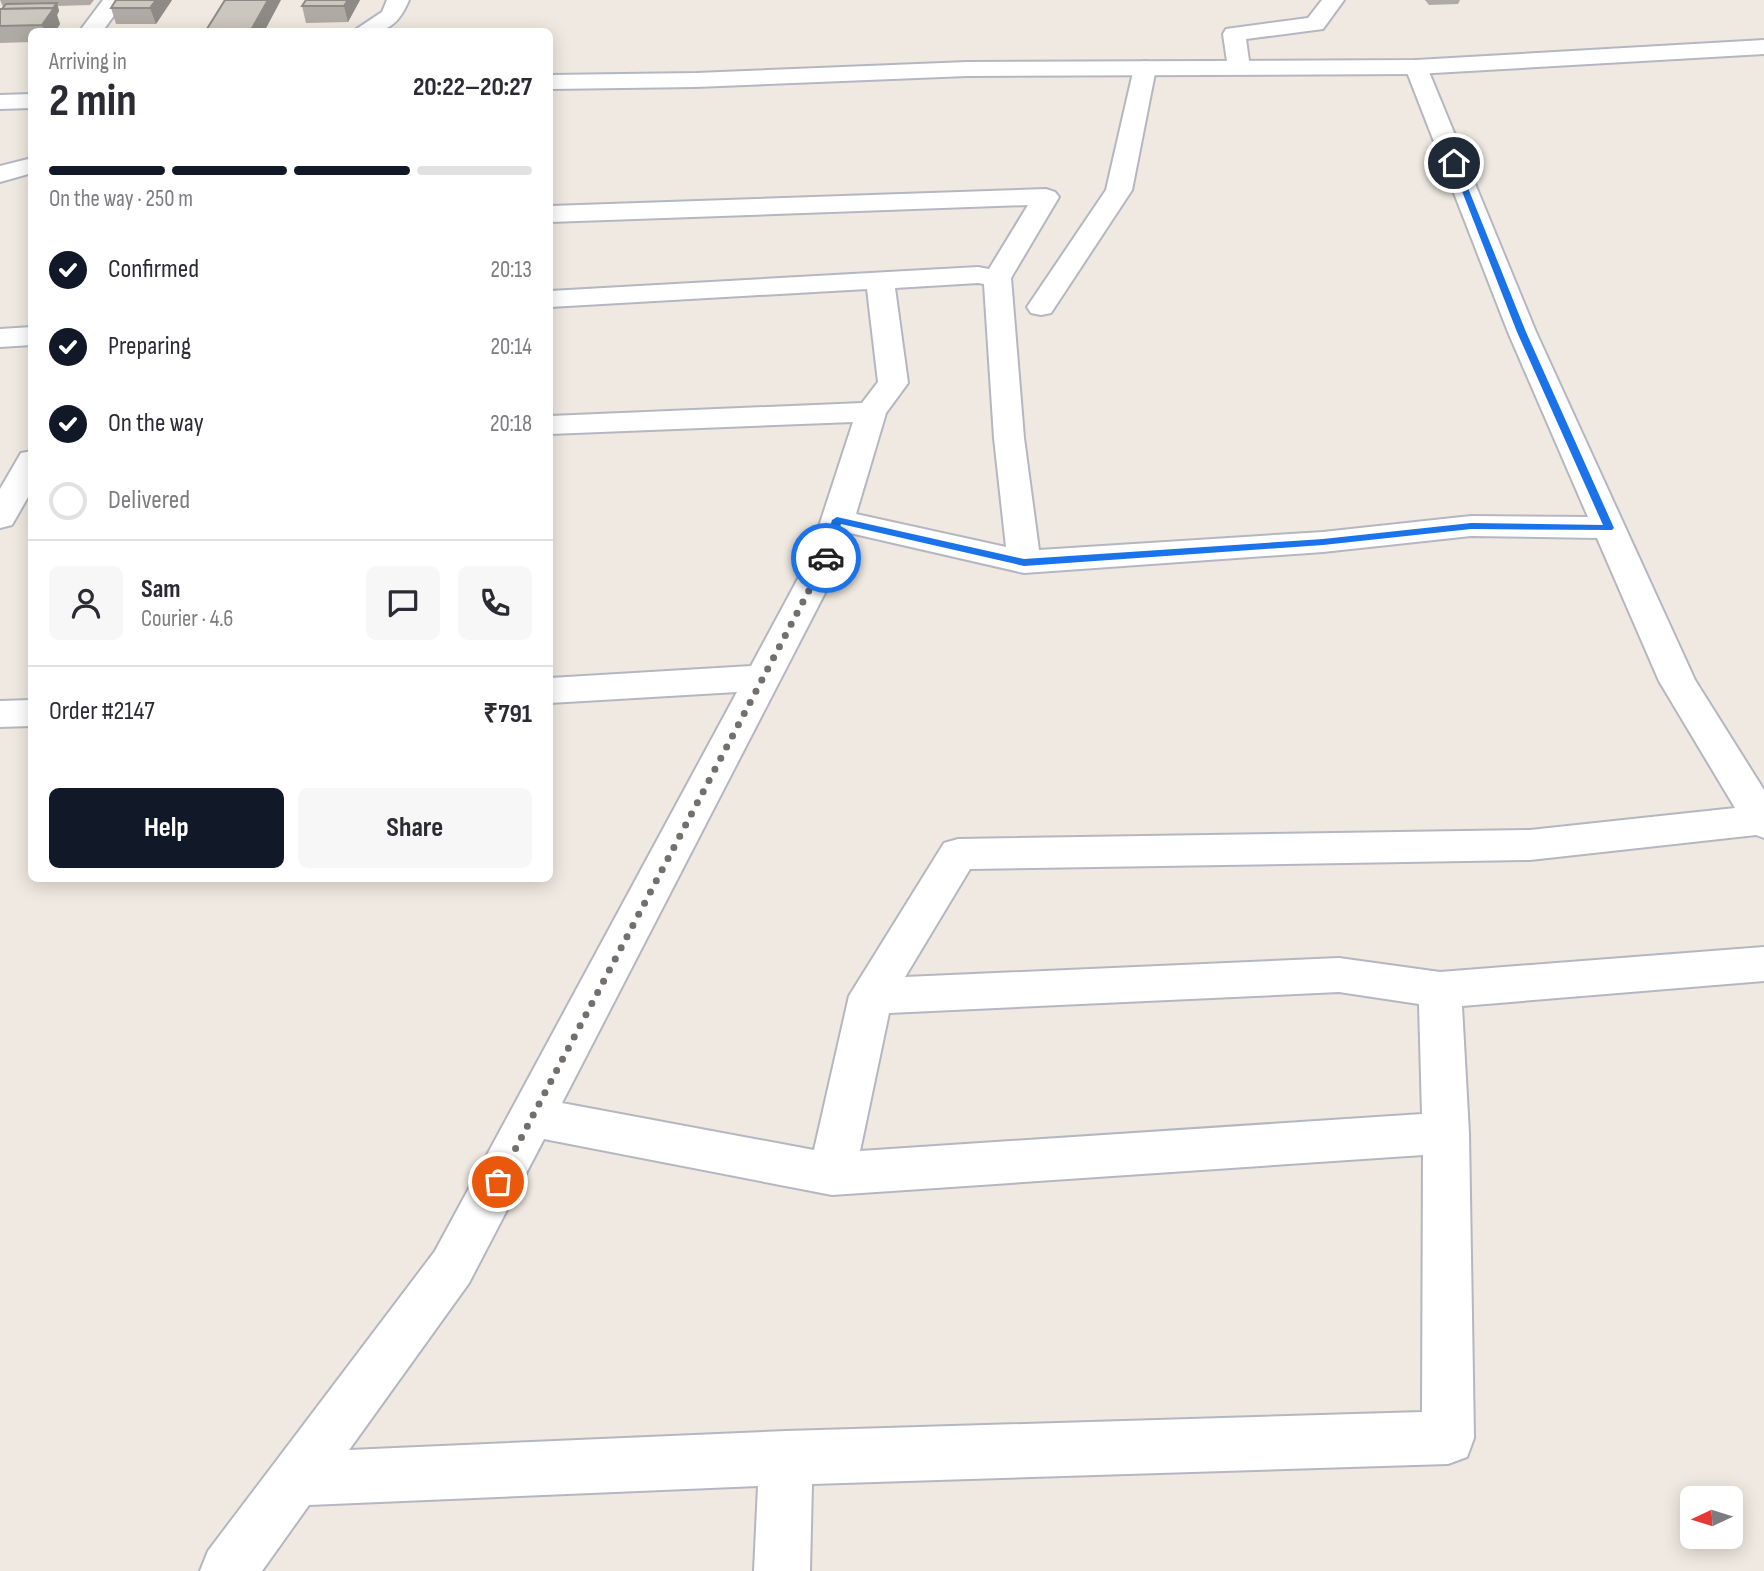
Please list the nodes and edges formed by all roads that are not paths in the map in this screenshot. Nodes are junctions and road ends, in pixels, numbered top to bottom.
1 (114, 0) edge
2 (398, 0) edge
3 (1333, 0) edge
4 (93, 28) edge
5 (370, 28) edge
6 (1764, 47) edge
7 (1416, 66) junction
8 (1145, 68) junction
9 (1239, 68) junction
10 (553, 82) edge
11 (28, 101) edge
12 (0, 102) edge
13 (28, 166) edge
14 (0, 174) edge
15 (553, 214) edge
16 (997, 278) junction
17 (880, 280) junction
18 (553, 299) edge
19 (1041, 307) dead end
20 (28, 336) edge
21 (0, 338) edge
22 (871, 412) junction
23 (553, 425) edge
24 (28, 467) edge
25 (0, 518) edge
26 (837, 520) junction
27 (1609, 528) junction
28 (1024, 562) junction
29 (762, 678) junction
30 (553, 690) edge
31 (28, 713) edge
32 (0, 714) edge
33 (1763, 821) edge
34 (1764, 964) edge
35 (1440, 990) junction
36 (871, 996) junction
37 (533, 1117) junction
38 (1446, 1133) junction
39 (832, 1174) junction
40 (786, 1458) junction
41 (295, 1479) junction
42 (228, 1571) edge
43 (782, 1571) edge

1 - 4 street
2 - 5 street
3 - 9 street
6 - 7 street
7 - 9 street
7 - 27 street
8 - 9 street
8 - 10 street
8 - 19 street
11 - 12 street
13 - 14 street
15 - 16 street
16 - 17 street
16 - 28 street
17 - 18 street
17 - 22 street
20 - 21 street
22 - 23 street
22 - 26 street
24 - 25 street
26 - 28 street
26 - 29 street
27 - 28 street
27 - 33 street
29 - 30 street
29 - 37 street
31 - 32 street
33 - 36 street
34 - 35 street
35 - 36 street
35 - 38 street
36 - 39 street
37 - 39 street
37 - 41 street
38 - 39 street
38 - 40 street
40 - 41 street
40 - 43 street
41 - 42 street

